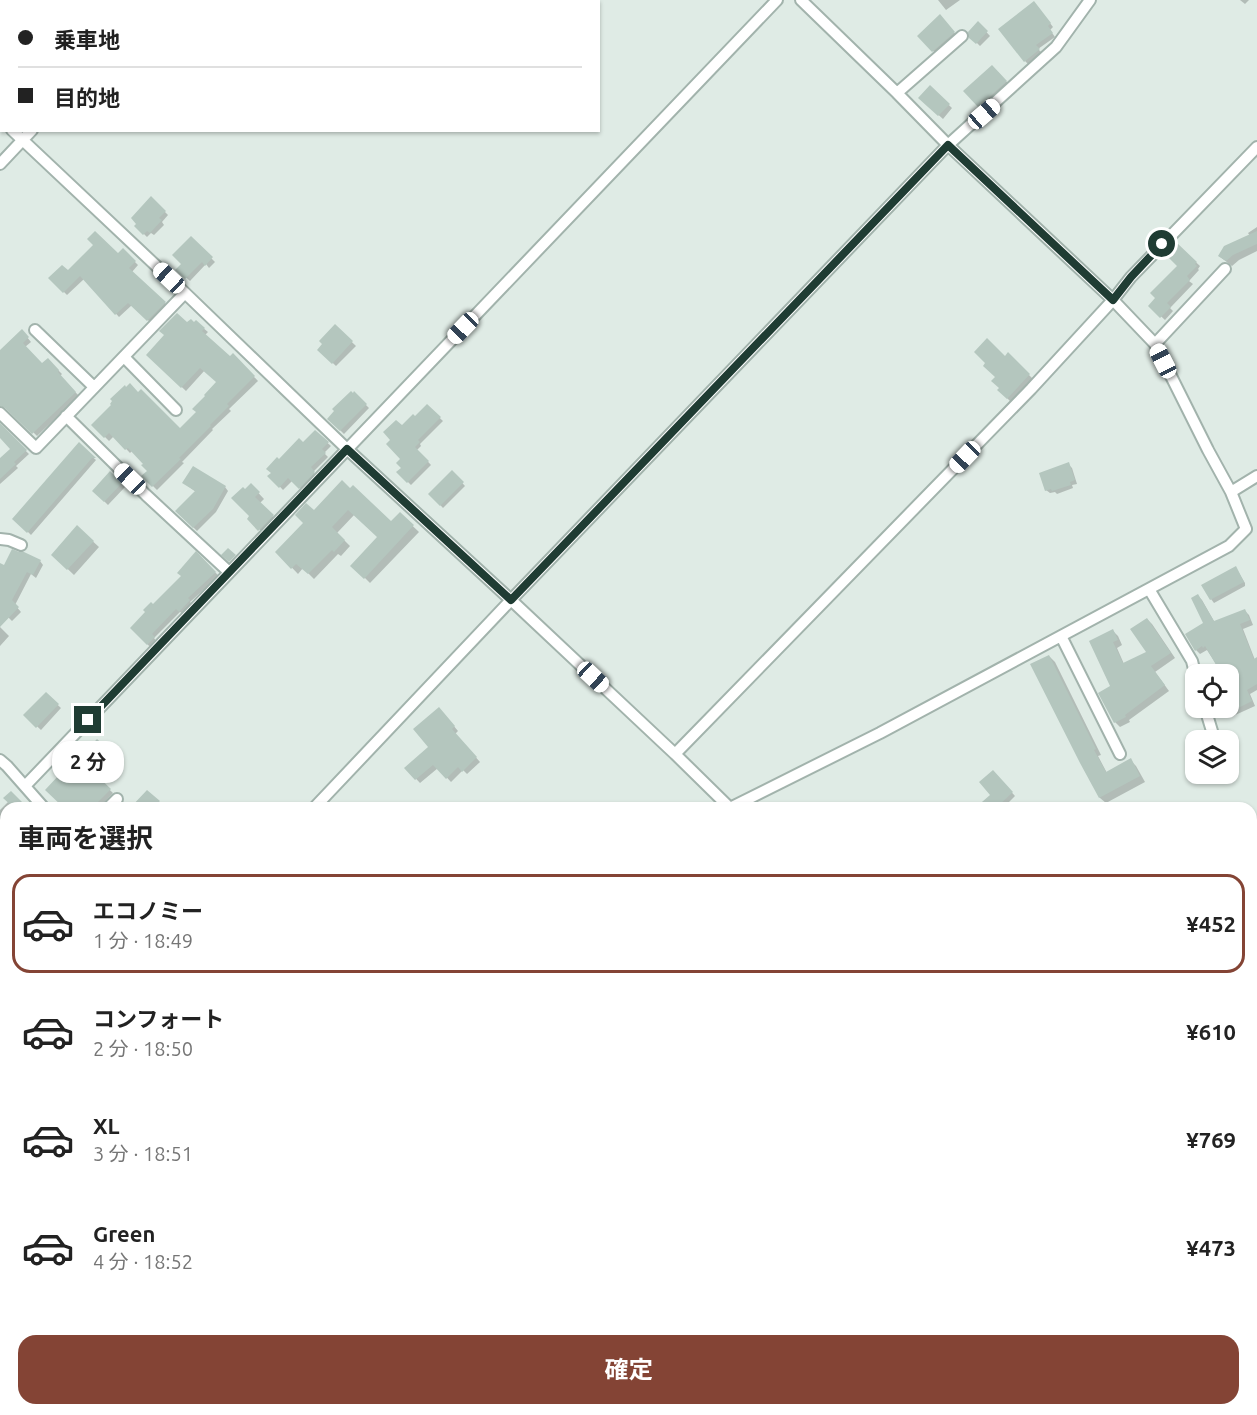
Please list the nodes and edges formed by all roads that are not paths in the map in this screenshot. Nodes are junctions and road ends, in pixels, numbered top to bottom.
1 (777, 0) edge
2 (801, 0) edge
3 (1090, 0) edge
4 (962, 36) dead end
5 (897, 93) junction
6 (14, 132) edge
7 (30, 132) edge
8 (23, 140) junction
9 (948, 145) junction
10 (1257, 147) edge
11 (0, 164) edge
12 (1225, 269) dead end
13 (185, 293) junction
14 (1113, 300) junction
15 (35, 330) dead end
16 (1155, 344) junction
17 (124, 357) junction
18 (94, 387) junction
19 (176, 410) dead end
20 (0, 413) edge
21 (66, 416) junction
22 (347, 449) junction
23 (1257, 476) edge
24 (1231, 492) junction
25 (0, 539) edge
26 (21, 545) dead end
27 (229, 572) junction
28 (1149, 589) junction
29 (511, 600) junction
30 (1061, 636) junction
31 (1193, 664) edge
32 (675, 754) junction
33 (1120, 754) dead end
34 (0, 760) edge
35 (25, 786) junction
36 (117, 800) dead end
37 (39, 802) edge
38 (115, 802) edge
39 (320, 802) edge
40 (724, 802) edge
41 (742, 802) edge

1 - 22 street
2 - 5 street
3 - 9 street
4 - 5 street
5 - 9 street
6 - 8 street
7 - 8 street
8 - 11 street
8 - 13 street
9 - 14 street
9 - 29 street
10 - 14 street
12 - 16 street
13 - 17 street
13 - 22 street
14 - 16 street
14 - 32 street
15 - 18 street
16 - 24 street
17 - 18 street
17 - 19 street
18 - 21 street
20 - 21 street
21 - 27 street
22 - 27 street
22 - 29 street
23 - 24 street
24 - 28 street
25 - 26 street
27 - 35 street
28 - 30 street
28 - 31 street
29 - 32 street
29 - 39 street
30 - 33 street
30 - 41 street
32 - 40 street
34 - 35 street
35 - 37 street
36 - 38 street

